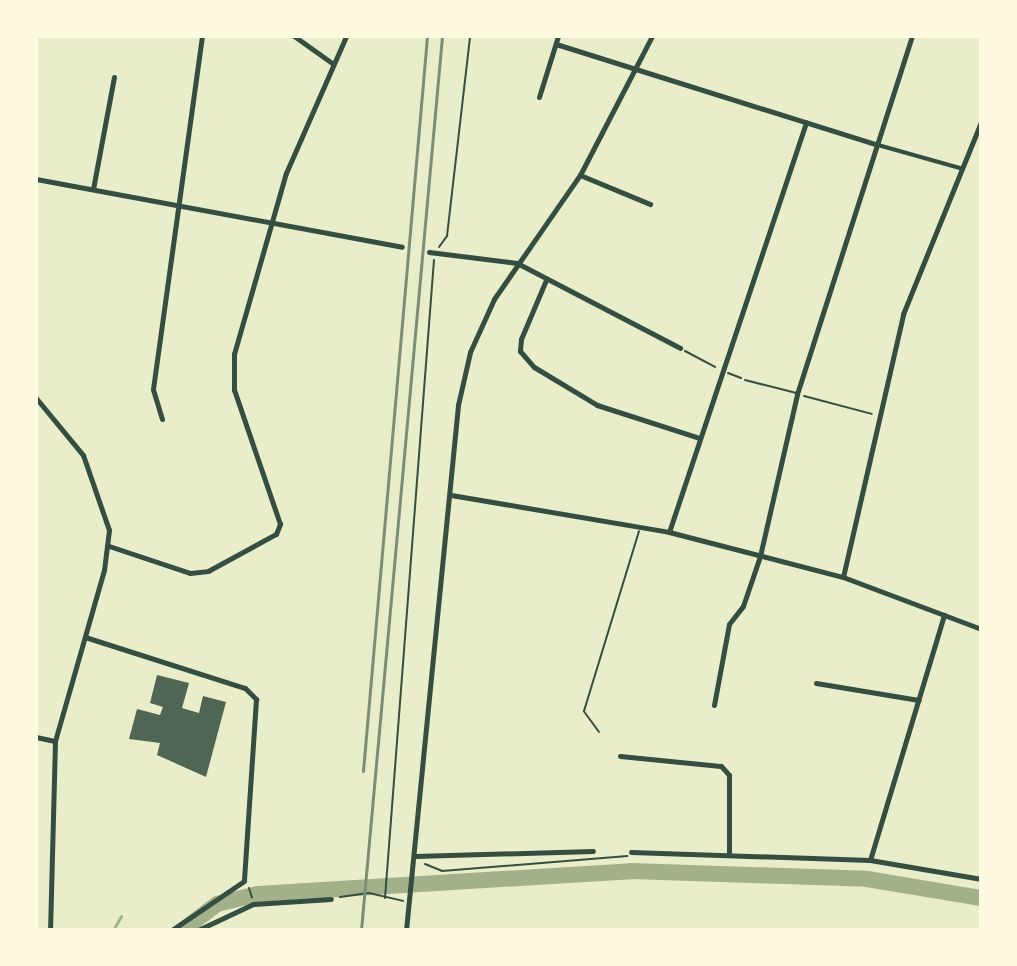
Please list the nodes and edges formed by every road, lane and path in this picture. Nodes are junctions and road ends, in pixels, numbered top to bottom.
1 (202, 36) edge
2 (294, 36) edge
3 (346, 36) edge
4 (470, 36) edge
5 (558, 36) edge
6 (652, 36) edge
7 (912, 36) edge
8 (556, 44) junction
9 (332, 63) junction
10 (639, 70) junction
11 (114, 77) dead end
12 (539, 97) dead end
13 (806, 122) junction
14 (981, 122) edge
15 (875, 144) junction
16 (960, 168) junction
17 (580, 175) junction
18 (36, 179) edge
19 (93, 189) junction
20 (650, 204) dead end
21 (180, 207) junction
22 (273, 225) junction
23 (402, 247) dead end
24 (432, 253) junction
25 (517, 263) junction
26 (546, 280) junction
27 (680, 348) joint
28 (721, 371) junction
29 (745, 380) joint
30 (797, 394) junction
31 (36, 398) edge
32 (877, 415) junction
33 (162, 419) dead end
34 (700, 438) junction
35 (451, 495) junction
36 (641, 526) junction
37 (669, 532) junction
38 (109, 546) junction
39 (760, 556) junction
40 (843, 577) junction
41 (944, 615) junction
42 (981, 629) edge
43 (85, 637) junction
44 (816, 683) dead end
45 (919, 700) junction
46 (714, 705) dead end
47 (599, 732) dead end
48 (36, 737) edge
49 (55, 741) junction
50 (620, 756) dead end
51 (593, 851) dead end
52 (631, 852) joint
53 (729, 852) junction
54 (415, 856) junction
55 (870, 860) junction
56 (981, 879) edge
57 (249, 888) dead end
58 (385, 896) junction
59 (410, 898) junction
60 (331, 899) joint
61 (252, 901) dead end
62 (50, 930) edge
63 (172, 930) edge
64 (198, 930) edge
65 (406, 930) edge

1 - 21 street
2 - 9 street
3 - 9 street
4 - 24 path
5 - 8 street
6 - 10 street
7 - 15 street
8 - 10 street
8 - 12 street
9 - 22 street
10 - 13 street
10 - 17 street
11 - 19 street
13 - 15 street
13 - 28 street
14 - 16 street
15 - 16 street
15 - 30 street
16 - 32 street
17 - 20 street
17 - 25 street
18 - 19 street
19 - 21 street
21 - 22 street
21 - 33 street
22 - 23 street
22 - 38 street
24 - 25 street
24 - 58 path
25 - 26 street
25 - 35 street
26 - 27 street
26 - 34 street
27 - 28 path
28 - 29 path
28 - 34 street
29 - 30 lane
30 - 32 path
30 - 39 street
31 - 38 street
32 - 40 street
34 - 37 street
35 - 36 street
35 - 54 street
36 - 37 street
36 - 47 lane
37 - 39 street
38 - 43 street
39 - 40 street
39 - 46 street
40 - 41 street
41 - 42 street
41 - 45 street
43 - 49 street
43 - 63 street
44 - 45 street
45 - 55 street
48 - 49 street
49 - 62 street
50 - 53 street
51 - 54 street
52 - 53 street
52 - 54 path
53 - 55 street
54 - 59 street
55 - 56 street
57 - 61 path
58 - 59 path
58 - 60 path
59 - 65 street
60 - 64 street

